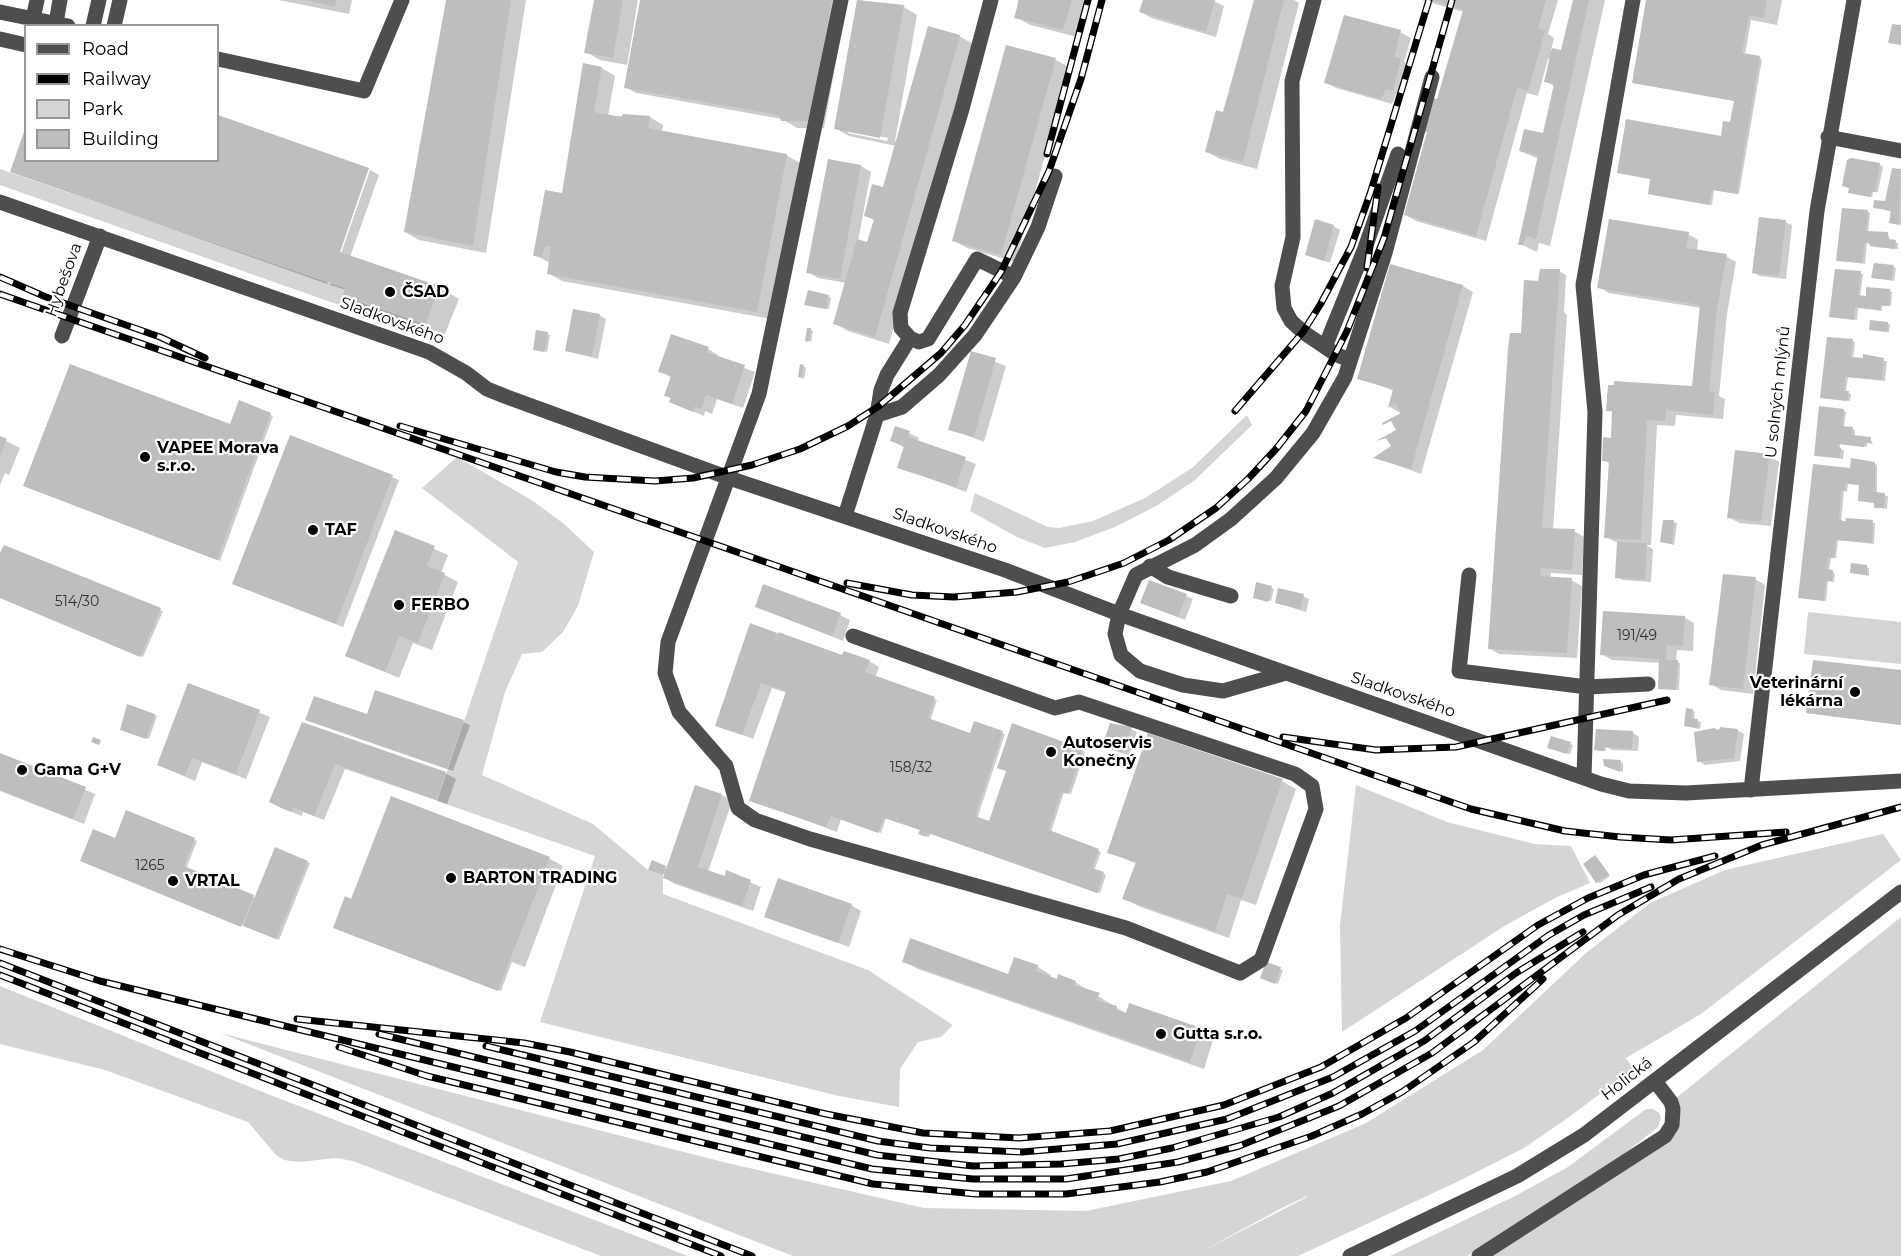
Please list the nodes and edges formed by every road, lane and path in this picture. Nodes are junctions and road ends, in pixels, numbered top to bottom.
1 (37, 0) edge
2 (60, 0) edge
3 (99, 0) edge
4 (120, 0) edge
5 (402, 0) edge
6 (841, 0) edge
7 (991, 0) edge
8 (1314, 0) edge
9 (1633, 0) edge
10 (1854, 0) edge
11 (0, 12) edge
12 (33, 19) junction
13 (62, 24) edge
14 (93, 24) edge
15 (114, 24) edge
16 (0, 39) edge
17 (24, 45) edge
18 (219, 59) edge
19 (1432, 77) dead end
20 (1828, 137) junction
21 (1901, 151) edge
22 (1398, 154) dead end
23 (1055, 176) dead end
24 (0, 202) edge
25 (100, 236) junction
26 (1014, 277) junction
27 (62, 336) dead end
28 (910, 338) junction
29 (1325, 347) junction
30 (1350, 360) junction
31 (877, 416) junction
32 (729, 478) junction
33 (845, 516) junction
34 (1150, 566) junction
35 (1469, 575) dead end
36 (1232, 596) dead end
37 (1119, 614) junction
38 (853, 636) dead end
39 (1286, 673) junction
40 (1648, 684) dead end
41 (1587, 687) junction
42 (1584, 777) junction
43 (1900, 779) edge
44 (1751, 790) junction
45 (1901, 892) edge
46 (1655, 1081) junction
47 (1350, 1256) edge
48 (1479, 1256) edge

1 - 12 street
2 - 13 street
3 - 14 street
4 - 15 street
5 - 18 street
6 - 32 street
7 - 28 street
8 - 29 street
9 - 41 street
10 - 20 street, U solných mlýnů
11 - 12 street
12 - 13 street
16 - 17 street
19 - 30 street
20 - 21 street
20 - 44 street, U solných mlýnů
22 - 29 street
23 - 26 street
24 - 25 street, Sladkovského
25 - 27 street, Hybešova
25 - 32 street, Sladkovského
26 - 28 street
26 - 31 street
28 - 31 street
29 - 30 street
30 - 34 street
31 - 33 street
32 - 33 street, Sladkovského
32 - 38 street
33 - 37 street, Sladkovského
34 - 36 street
34 - 37 street
35 - 41 street
37 - 39 street, Sladkovského
37 - 39 street
39 - 42 street, Sladkovského
40 - 41 street
41 - 42 street
42 - 44 street, Sladkovského
43 - 44 street, Sladkovského
45 - 46 street, Holická
46 - 47 street, Holická
46 - 48 street

